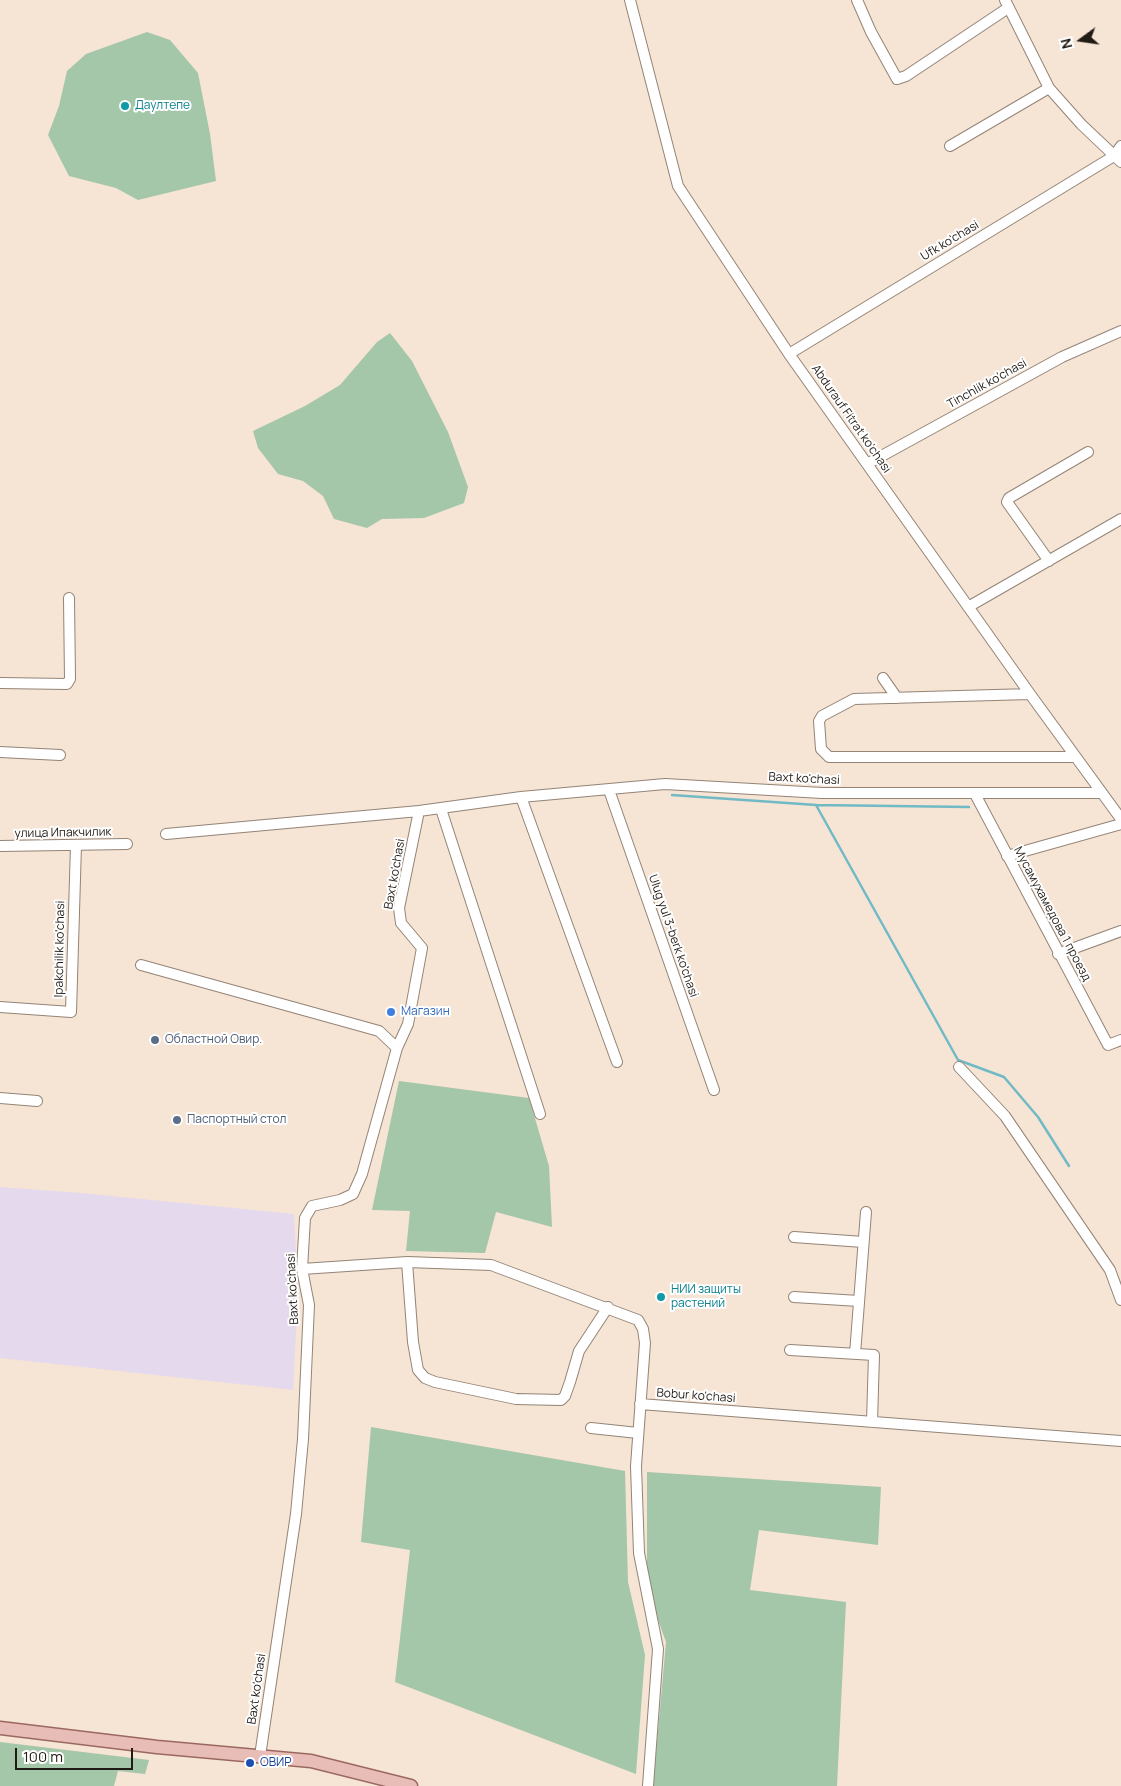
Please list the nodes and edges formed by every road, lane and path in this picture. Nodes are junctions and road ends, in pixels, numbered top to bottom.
1 (630, 0) edge
2 (857, 0) edge
3 (1007, 4) edge
4 (1049, 88) junction
5 (950, 146) dead end
6 (1121, 146) edge
7 (1118, 159) edge
8 (1121, 330) edge
9 (789, 354) junction
10 (1088, 452) dead end
11 (867, 464) junction
12 (1121, 519) edge
13 (1049, 561) junction
14 (69, 598) dead end
15 (968, 607) junction
16 (883, 678) dead end
17 (0, 683) edge
18 (1030, 694) junction
19 (897, 698) junction
20 (0, 752) edge
21 (60, 755) dead end
22 (1074, 757) junction
23 (609, 790) junction
24 (975, 794) junction
25 (1100, 794) junction
26 (521, 797) junction
27 (441, 808) junction
28 (419, 811) junction
29 (1121, 820) edge
30 (1121, 824) edge
31 (166, 834) dead end
32 (127, 844) dead end
33 (76, 845) junction
34 (0, 846) edge
35 (1007, 856) junction
36 (1121, 931) edge
37 (1058, 954) junction
38 (141, 965) dead end
39 (0, 1007) edge
40 (1121, 1040) edge
41 (397, 1048) junction
42 (617, 1062) dead end
43 (959, 1067) dead end
44 (714, 1090) dead end
45 (0, 1098) edge
46 (37, 1102) dead end
47 (540, 1114) dead end
48 (866, 1212) dead end
49 (794, 1237) dead end
50 (864, 1242) junction
51 (407, 1262) junction
52 (302, 1269) junction
53 (794, 1297) dead end
54 (1121, 1300) edge
55 (859, 1302) junction
56 (608, 1307) junction
57 (790, 1350) dead end
58 (855, 1354) junction
59 (640, 1404) junction
60 (872, 1422) junction
61 (591, 1428) dead end
62 (638, 1433) junction
63 (1121, 1441) edge
64 (0, 1728) edge
65 (260, 1756) junction
66 (411, 1786) edge
67 (648, 1786) edge

1 - 9 street, Abdurauf Fitrat ko'chasi
2 - 3 street
3 - 4 street
4 - 5 street
4 - 7 street
6 - 7 street, Ufk ko'chasi
7 - 9 street, Ufk ko'chasi
8 - 11 street, Tinchlik ko'chasi
9 - 11 street, Abdurauf Fitrat ko'chasi
10 - 13 street
11 - 15 street, Abdurauf Fitrat ko'chasi
12 - 13 street
13 - 15 street
14 - 17 street
15 - 18 street, Abdurauf Fitrat ko'chasi
16 - 19 street
18 - 19 street
18 - 22 street, Abdurauf Fitrat ko'chasi
19 - 22 street
20 - 21 street
22 - 25 street, Abdurauf Fitrat ko'chasi
23 - 24 street, Baxt ko'chasi
23 - 26 street, Baxt ko'chasi
23 - 44 street, Ulug yul 3-berk ko'chasi
24 - 25 street, Baxt ko'chasi
24 - 35 street, Мусамухамедова 1 проезд
25 - 29 street, Abdurauf Fitrat ko'chasi
26 - 27 street, Baxt ko'chasi
26 - 42 street
27 - 28 street, Baxt ko'chasi
27 - 47 street
28 - 31 street, Baxt ko'chasi
28 - 41 street, Baxt ko'chasi
30 - 35 street
32 - 33 street, улица Ипакчилик
33 - 34 street, улица Ипакчилик
33 - 39 street, Ipakchilik ko'chasi
35 - 37 street, Мусамухамедова 1 проезд
36 - 37 street
37 - 40 street, Мусамухамедова 1 проезд
38 - 41 street
41 - 52 street, Baxt ko'chasi
43 - 54 street
45 - 46 street
48 - 50 street
49 - 50 street
50 - 55 street
51 - 52 street, Bobur ko'chasi
51 - 56 street, Bobur ko'chasi
51 - 56 street
52 - 65 street, Baxt ko'chasi
53 - 55 street
55 - 58 street
56 - 59 street, Bobur ko'chasi
57 - 58 street
58 - 60 street
59 - 60 street, Bobur ko'chasi
59 - 62 street
60 - 63 street, Bobur ko'chasi
61 - 62 street
62 - 67 street
64 - 65 main road
65 - 66 main road

